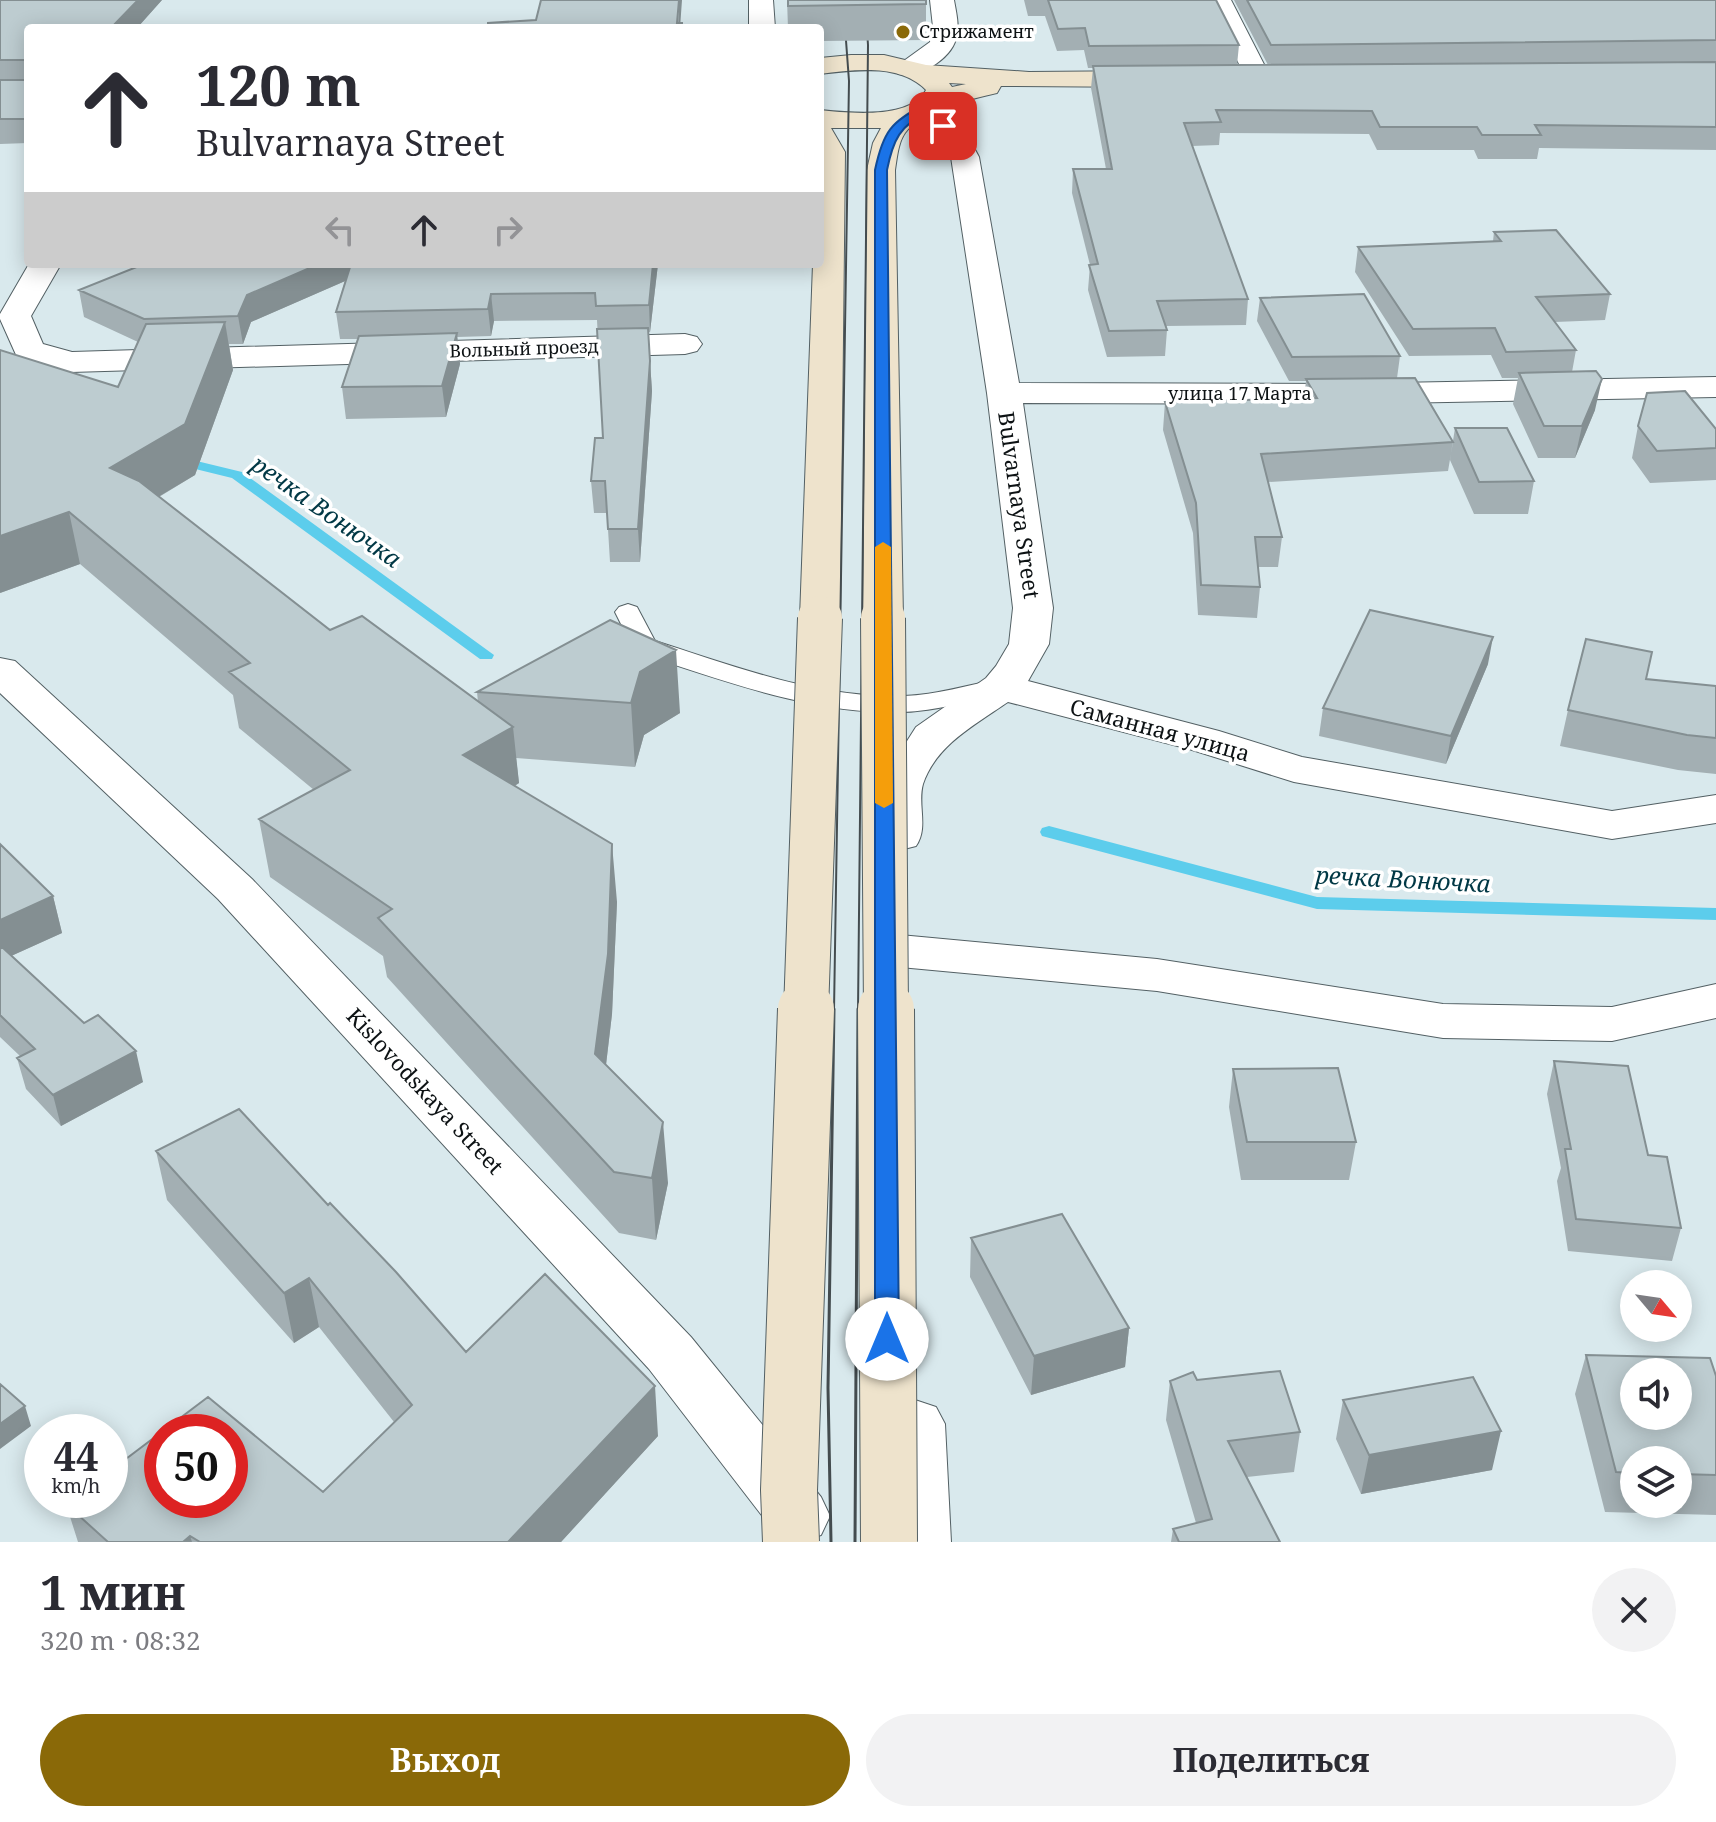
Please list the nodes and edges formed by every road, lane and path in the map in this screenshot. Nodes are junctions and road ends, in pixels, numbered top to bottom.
1 (761, 0) edge
2 (942, 0) edge
3 (1219, 0) edge
4 (762, 24) edge
5 (824, 66) edge
6 (1289, 77) edge
7 (1227, 78) edge
8 (1258, 78) junction
9 (1182, 79) edge
10 (919, 83) junction
11 (824, 118) edge
12 (824, 139) edge
13 (43, 268) edge
14 (685, 344) dead end
15 (1716, 387) edge
16 (1004, 393) junction
17 (628, 612) dead end
18 (0, 670) edge
19 (1001, 687) junction
20 (1716, 809) edge
21 (900, 951) junction
22 (1716, 1001) edge
23 (791, 1542) edge
24 (819, 1542) edge
25 (889, 1542) edge
26 (919, 1542) edge

1 - 4 street
2 - 10 street
3 - 8 street
5 - 10 main road
6 - 8 main road
7 - 8 main road
9 - 10 main road
10 - 11 main road
10 - 16 street, Bulvarnaya Street
10 - 25 main road, bridge
12 - 23 main road, bridge
13 - 14 street, Вольный проезд
15 - 16 street, улица 17 Марта
16 - 19 street, Bulvarnaya Street
17 - 19 lane, Саманная улица
18 - 24 street, Kislovodskaya Street
19 - 20 street, Саманная улица
19 - 21 street, Bulvarnaya Street
21 - 22 street
21 - 26 street, Bulvarnaya Street

